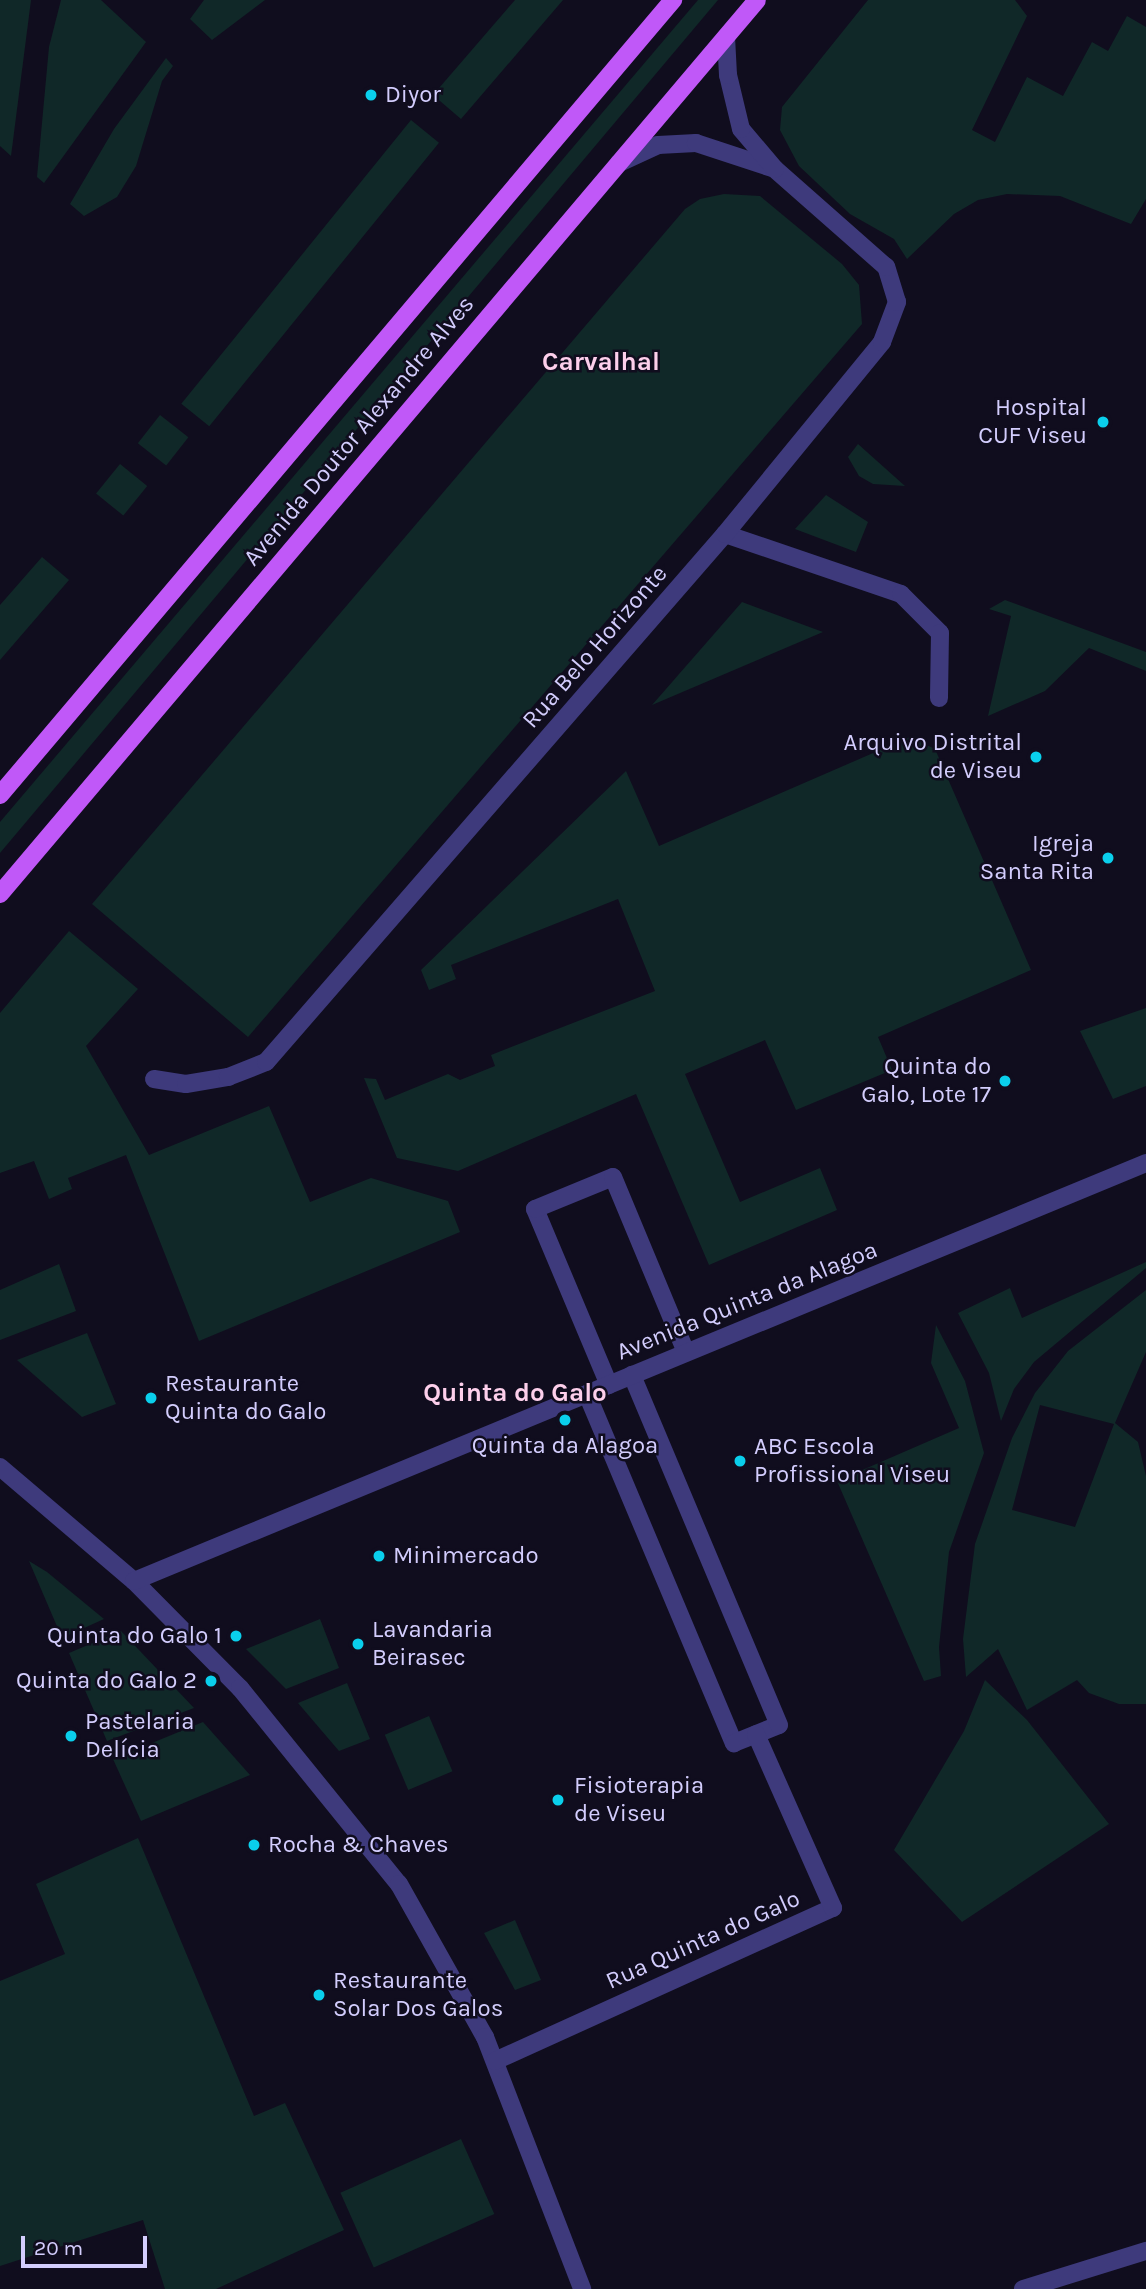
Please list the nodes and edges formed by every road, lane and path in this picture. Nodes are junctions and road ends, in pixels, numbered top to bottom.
1 (673, 0) edge
2 (757, 0) edge
3 (726, 37) junction
4 (619, 163) junction
5 (775, 169) junction
6 (725, 534) junction
7 (939, 698) dead end
8 (0, 794) edge
9 (0, 894) edge
10 (154, 1079) dead end
11 (1146, 1163) edge
12 (686, 1352) junction
13 (632, 1375) junction
14 (609, 1385) junction
15 (587, 1394) junction
16 (1, 1469) edge
17 (134, 1581) junction
18 (756, 1734) junction
19 (495, 2061) junction
20 (1146, 2251) edge
21 (572, 2263) junction
22 (582, 2289) edge
23 (594, 2289) edge
24 (1023, 2289) edge

1 - 8 main road, Avenida Doutor Alexandre Alves
2 - 3 main road, Avenida Doutor Alexandre Alves
3 - 4 main road, Avenida Doutor Alexandre Alves
3 - 5 street, Rua Belo Horizonte
4 - 5 street, Rua Belo Horizonte
4 - 9 main road, Avenida Doutor Alexandre Alves
5 - 6 street, Rua Belo Horizonte
6 - 7 street
6 - 10 street, Rua Belo Horizonte
11 - 12 street, Avenida Quinta da Alagoa
12 - 13 street, Avenida Quinta da Alagoa
12 - 14 street
13 - 14 street, Avenida Quinta da Alagoa
13 - 18 street
14 - 15 street, Avenida Quinta da Alagoa
15 - 17 street, Avenida Quinta da Alagoa
15 - 18 street
16 - 17 street
17 - 19 street
18 - 19 street, Rua Quinta do Galo
19 - 21 street
20 - 24 street
21 - 22 street
21 - 23 street

